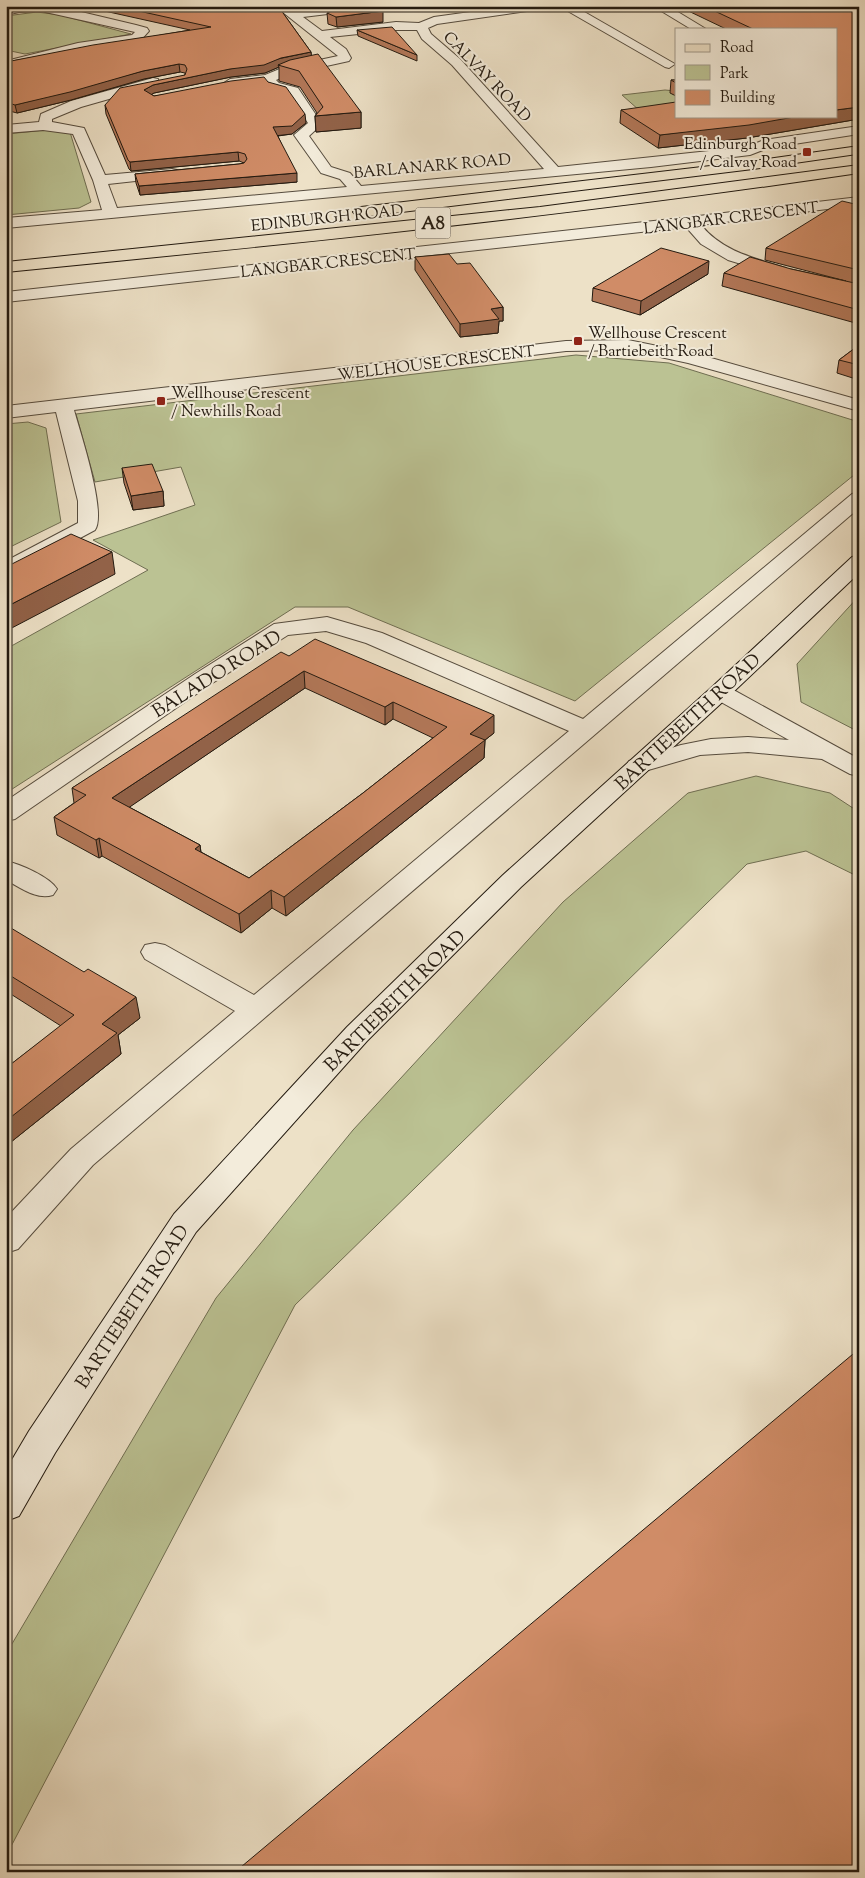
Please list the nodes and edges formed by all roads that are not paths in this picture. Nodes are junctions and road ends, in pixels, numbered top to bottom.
1 (281, 6) edge
2 (344, 6) edge
3 (541, 6) edge
4 (565, 6) edge
5 (659, 6) edge
6 (6, 12) edge
7 (293, 14) junction
8 (421, 27) junction
9 (698, 28) edge
10 (319, 35) junction
11 (291, 59) edge
12 (670, 64) dead end
13 (6, 65) edge
14 (266, 65) edge
15 (171, 79) edge
16 (268, 79) junction
17 (214, 86) edge
18 (45, 125) junction
19 (6, 129) edge
20 (859, 130) edge
21 (859, 150) edge
22 (859, 169) edge
23 (554, 171) junction
24 (187, 172) edge
25 (100, 180) junction
26 (357, 190) junction
27 (859, 201) edge
28 (111, 213) junction
29 (342, 214) dead end
30 (690, 222) junction
31 (6, 223) edge
32 (6, 267) edge
33 (793, 274) edge
34 (6, 297) edge
35 (64, 406) junction
36 (859, 406) edge
37 (6, 412) edge
38 (859, 498) edge
39 (859, 561) edge
40 (6, 570) edge
41 (720, 692) junction
42 (584, 729) junction
43 (828, 752) junction
44 (638, 766) junction
45 (859, 769) edge
46 (6, 813) edge
47 (6, 868) edge
48 (44, 889) dead end
49 (156, 952) dead end
50 (255, 1009) junction
51 (6, 1240) edge
52 (6, 1504) edge

1 - 7 street
2 - 7 street
3 - 8 street, CALVAY ROAD
4 - 12 street
5 - 9 street
6 - 13 street
7 - 10 street
8 - 10 street
8 - 23 street, CALVAY ROAD
10 - 16 street
11 - 14 street
15 - 18 street
16 - 17 street
16 - 26 street
18 - 19 street
18 - 25 street
20 - 23 street, BARLANARK ROAD
21 - 29 main road, EDINBURGH ROAD / A8
22 - 32 main road, EDINBURGH ROAD / A8
23 - 26 street, BARLANARK ROAD
24 - 25 street
25 - 28 street
26 - 28 street, BARLANARK ROAD
27 - 30 street, LANGBAR CRESCENT
28 - 31 street, BARLANARK ROAD
30 - 33 street
30 - 34 street, LANGBAR CRESCENT
35 - 36 street, WELLHOUSE CRESCENT
35 - 37 street, WELLHOUSE CRESCENT
35 - 40 street
38 - 42 street
39 - 41 street, BARTIEBEITH ROAD
41 - 43 street
41 - 44 street, BARTIEBEITH ROAD
42 - 46 street, BALADO ROAD
42 - 50 street
43 - 44 street
43 - 45 street
44 - 52 street, BARTIEBEITH ROAD
47 - 48 street
49 - 50 street
50 - 51 street

